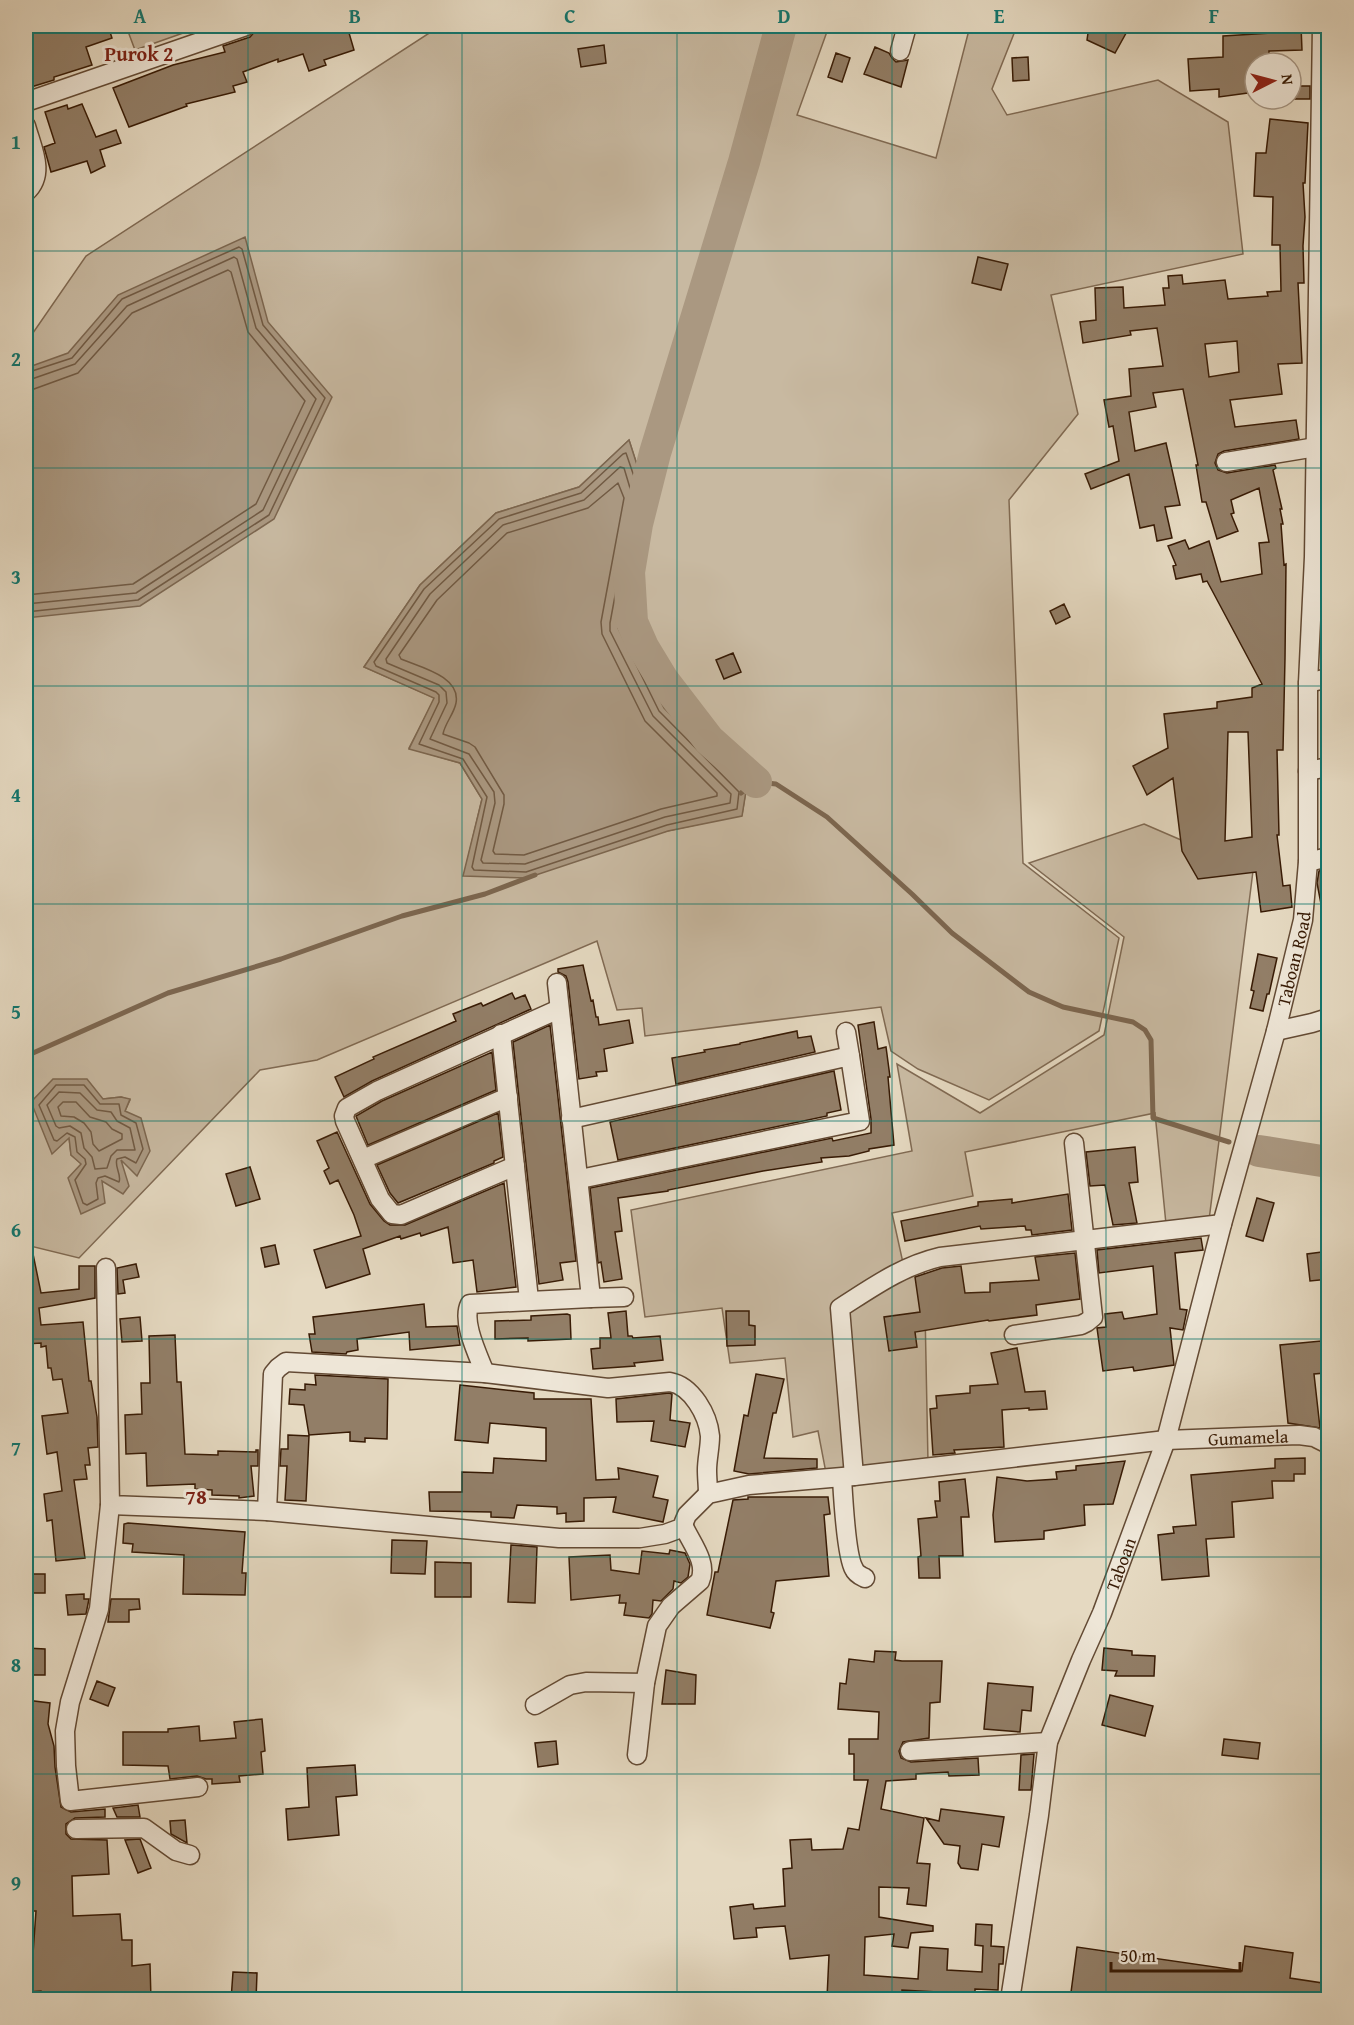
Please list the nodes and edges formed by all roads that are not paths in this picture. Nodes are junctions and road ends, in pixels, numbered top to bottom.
1 (246, 26) edge
2 (907, 26) edge
3 (1322, 26) edge
4 (900, 51) dead end
5 (26, 102) edge
6 (26, 126) edge
7 (26, 192) edge
8 (1316, 447) junction
9 (1226, 462) dead end
10 (1321, 556) edge
11 (1329, 678) edge
12 (1308, 682) junction
13 (1329, 766) edge
14 (1308, 771) junction
15 (1329, 857) edge
16 (1308, 862) junction
17 (557, 983) dead end
18 (559, 1009) junction
19 (1329, 1018) edge
20 (1276, 1031) junction
21 (846, 1032) dead end
22 (501, 1034) junction
23 (850, 1056) junction
24 (508, 1097) junction
25 (571, 1119) junction
26 (1248, 1131) joint
27 (1074, 1143) dead end
28 (363, 1159) junction
29 (515, 1166) junction
30 (580, 1179) junction
31 (1222, 1224) junction
32 (1084, 1239) junction
33 (106, 1268) dead end
34 (624, 1297) dead end
35 (591, 1298) junction
36 (529, 1300) junction
37 (1014, 1335) dead end
38 (485, 1373) junction
39 (1166, 1440) junction
40 (1329, 1444) edge
41 (848, 1477) junction
42 (708, 1494) junction
43 (110, 1505) junction
44 (267, 1511) junction
45 (684, 1527) junction
46 (865, 1578) dead end
47 (645, 1683) junction
48 (535, 1705) dead end
49 (1048, 1742) junction
50 (910, 1751) dead end
51 (637, 1755) dead end
52 (198, 1787) dead end
53 (76, 1829) dead end
54 (190, 1855) dead end
55 (1010, 2000) edge

1 - 5 street
2 - 4 street
3 - 8 street, Taboan Road
6 - 7 street
8 - 9 street
8 - 10 street, Taboan Road
10 - 12 street, Taboan Road
11 - 12 street
12 - 14 street, Taboan Road
13 - 14 street
14 - 16 street, Taboan Road
15 - 16 street
16 - 20 street, Taboan Road
17 - 18 street
18 - 22 street
18 - 25 street
19 - 20 street
20 - 26 street, Taboan Road
21 - 23 street
22 - 24 street
22 - 28 street
23 - 25 street
23 - 30 street
24 - 28 street
24 - 29 street
25 - 30 street
26 - 31 street, Taboan
27 - 32 street
28 - 29 street
29 - 36 street
30 - 35 street
31 - 32 street
31 - 39 street, Taboan
32 - 37 street
32 - 41 street
33 - 43 street
34 - 35 street
35 - 36 street
36 - 38 street
38 - 42 street
38 - 44 street
39 - 40 street, Gumamela
39 - 41 street, Gumamela
39 - 49 street, Taboan
41 - 42 street, Gumamela
41 - 46 street
42 - 45 street
43 - 44 street
43 - 52 street
44 - 45 street
45 - 47 street
47 - 48 street
47 - 51 street
49 - 50 street
49 - 55 street, Taboan
53 - 54 street

